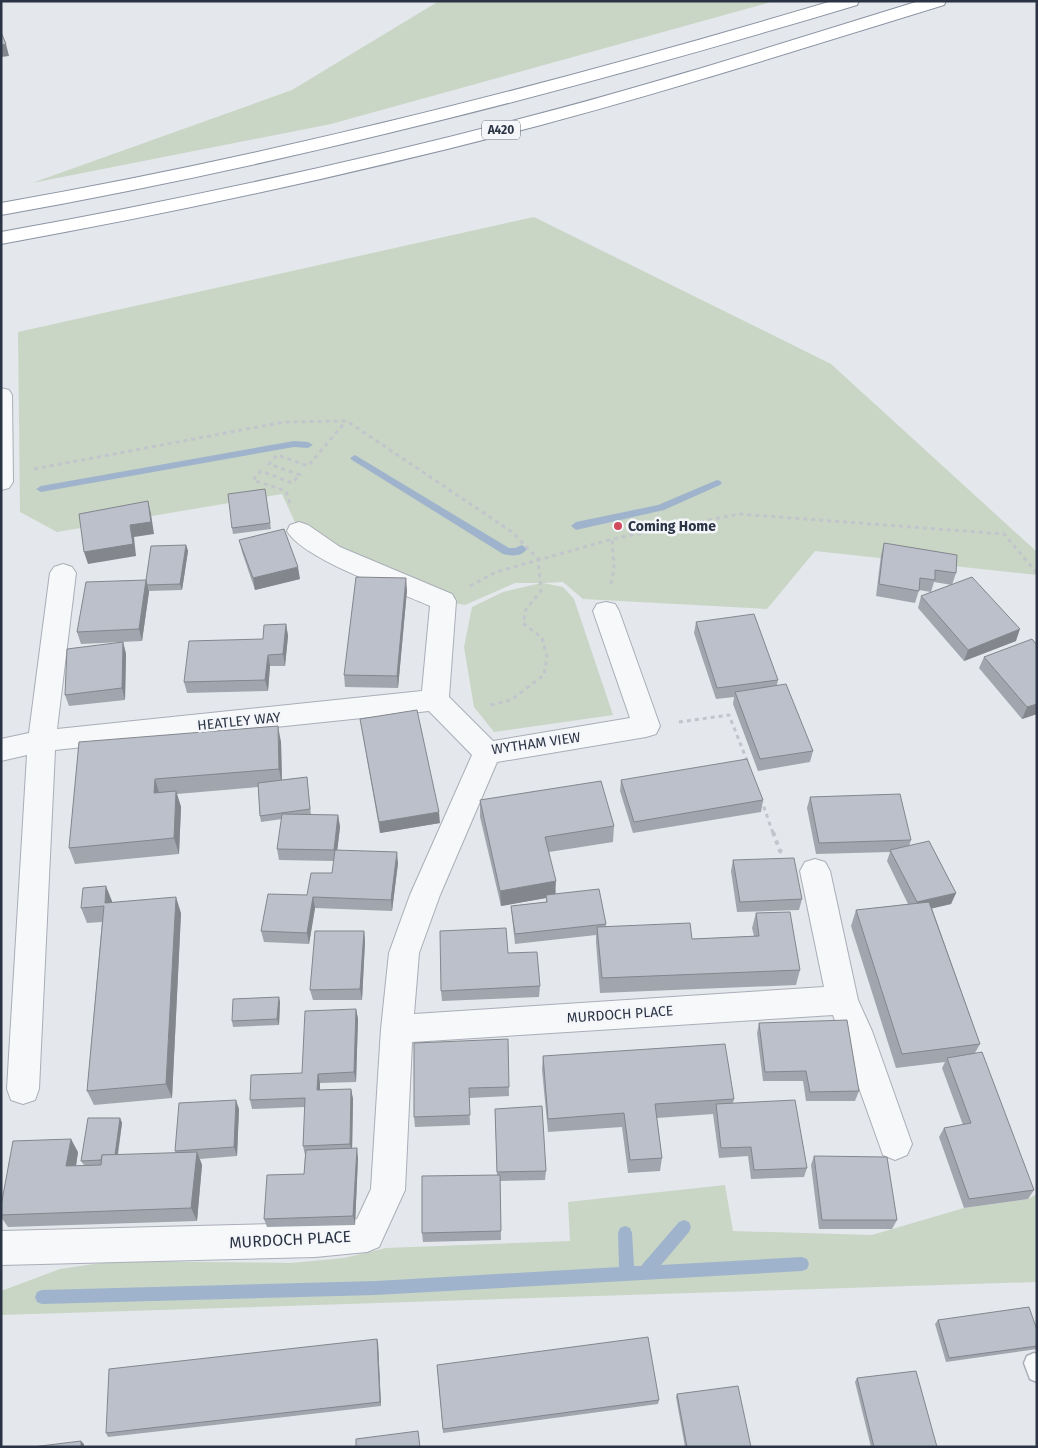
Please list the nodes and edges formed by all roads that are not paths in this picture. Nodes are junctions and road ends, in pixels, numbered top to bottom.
1 (851, 1) edge
2 (938, 1) edge
3 (1, 209) edge
4 (1, 238) edge
5 (1, 394) edge
6 (2, 478) edge
7 (298, 531) road end
8 (63, 573) dead end
9 (606, 611) road end
10 (435, 700) junction
11 (42, 741) junction
12 (1, 750) edge
13 (487, 753) junction
14 (815, 871) road end
15 (842, 1000) junction
16 (397, 1029) junction
17 (23, 1089) dead end
18 (895, 1144) dead end
19 (1, 1248) edge

1 - 3 highway, A420
2 - 4 highway, A420
5 - 6 street
7 - 10 street
8 - 11 street
9 - 13 street, WYTHAM VIEW
10 - 11 street, HEATLEY WAY
10 - 13 street, WYTHAM VIEW
11 - 12 street, HEATLEY WAY
11 - 17 street
13 - 16 street, MURDOCH PLACE
14 - 15 street
15 - 16 street, MURDOCH PLACE
15 - 18 street
16 - 19 street, MURDOCH PLACE

